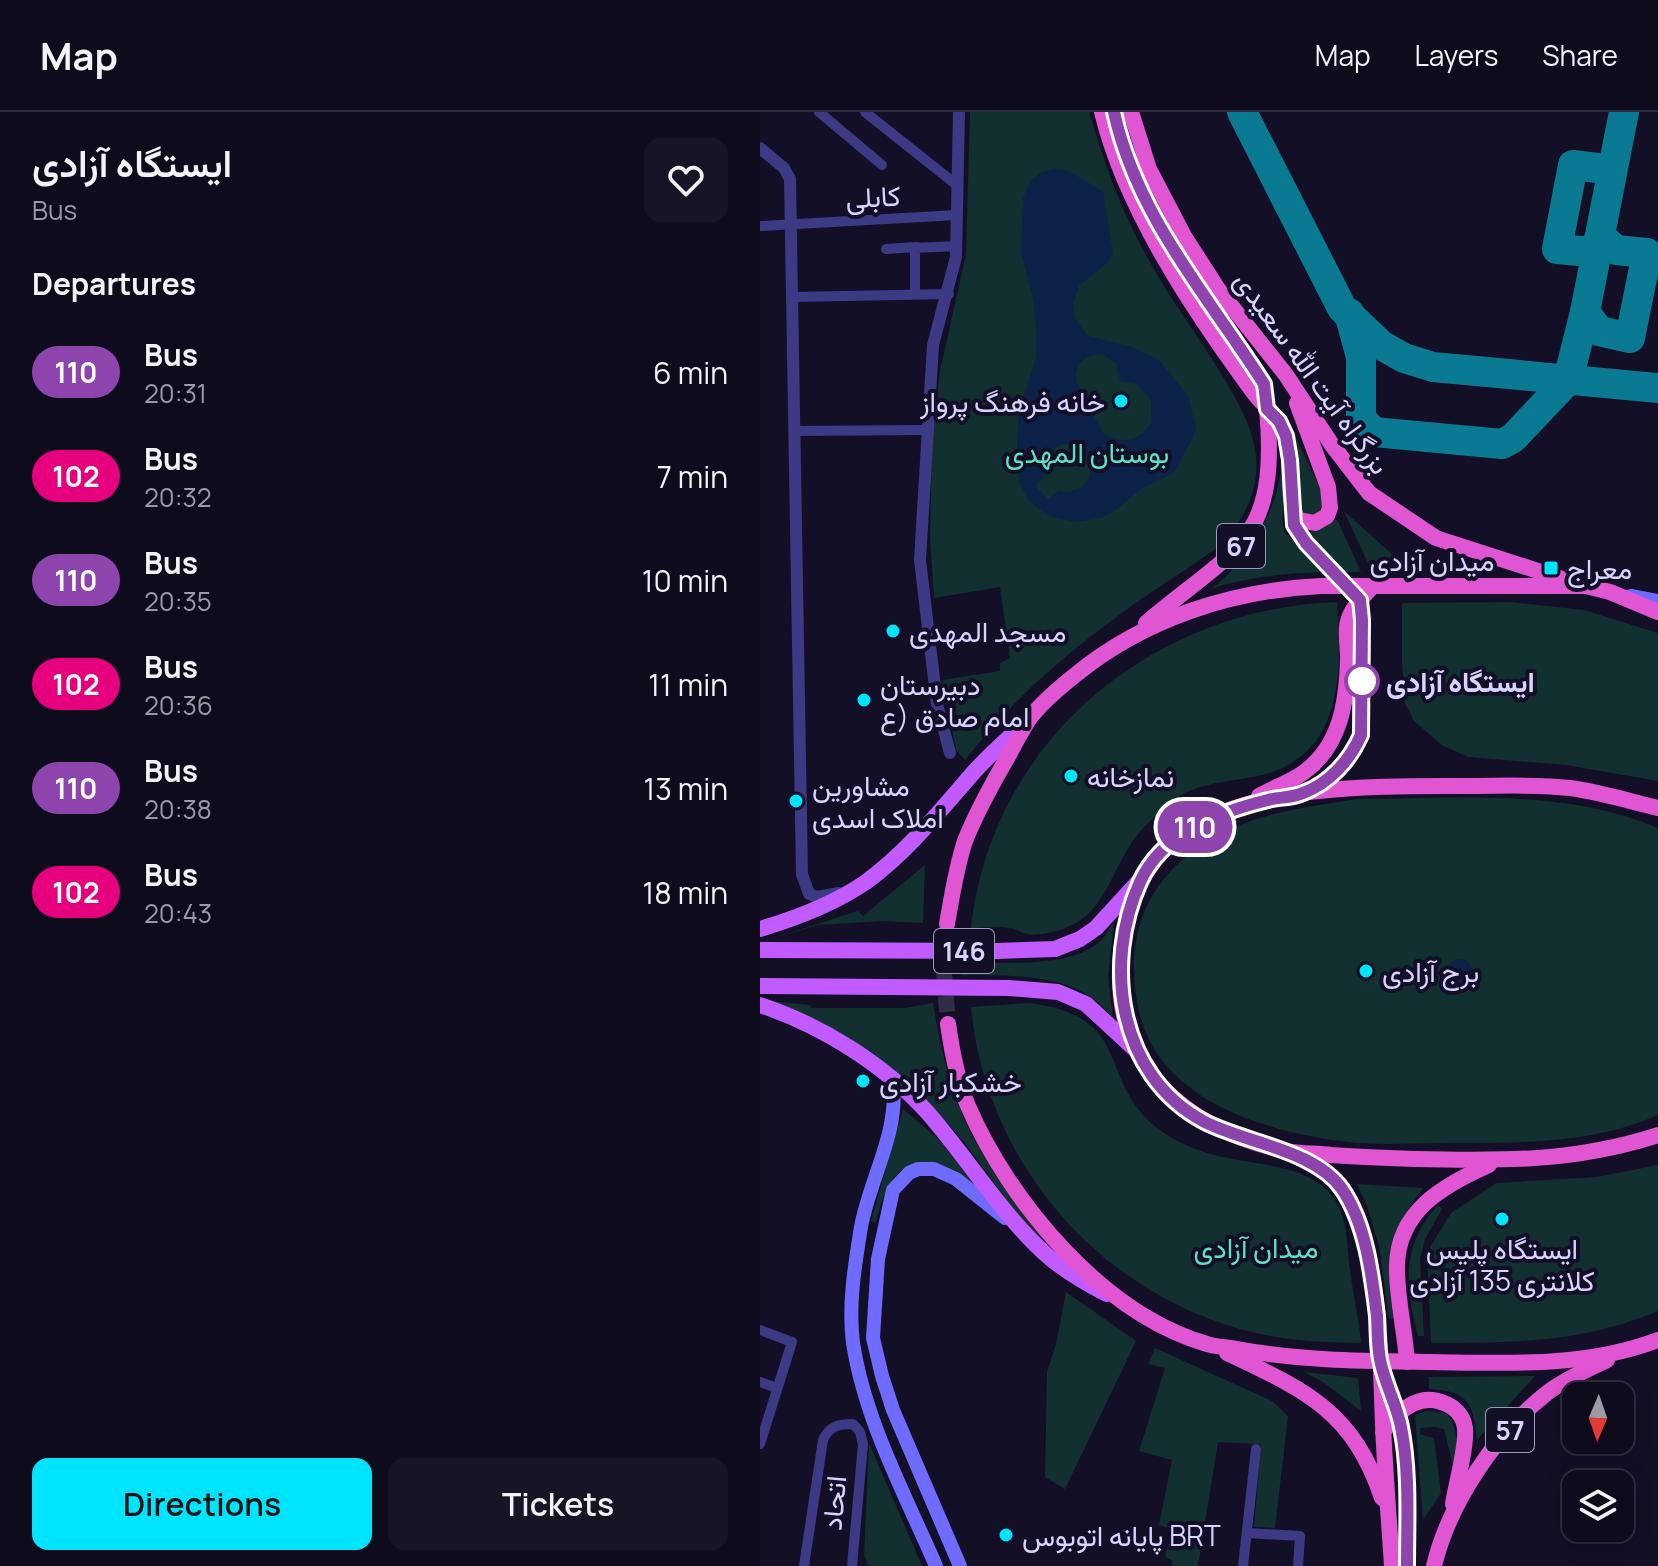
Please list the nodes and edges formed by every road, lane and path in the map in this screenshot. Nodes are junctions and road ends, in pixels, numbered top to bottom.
1 (819, 112) edge
2 (865, 112) edge
3 (959, 112) edge
4 (1102, 112) edge
5 (1131, 112) edge
6 (760, 148) edge
7 (882, 165) dead end
8 (958, 186) junction
9 (957, 215) junction
10 (791, 224) junction
11 (760, 226) edge
12 (957, 246) junction
13 (917, 247) junction
14 (886, 249) dead end
15 (915, 294) junction
16 (949, 294) junction
17 (792, 297) junction
18 (1286, 375) junction
19 (1267, 409) junction
20 (926, 430) junction
21 (795, 431) junction
22 (1373, 586) junction
23 (1586, 586) junction
24 (1610, 592) junction
25 (1658, 601) edge
26 (1658, 612) edge
27 (1130, 637) junction
28 (1030, 719) junction
29 (950, 753) dead end
30 (1658, 808) edge
31 (1231, 810) junction
32 (1141, 879) junction
33 (854, 889) junction
34 (947, 924) tunnel mouth
35 (760, 929) edge
36 (760, 950) edge
37 (760, 986) edge
38 (760, 1005) edge
39 (948, 1024) tunnel mouth
40 (1139, 1053) junction
41 (892, 1079) junction
42 (1658, 1135) edge
43 (1288, 1151) junction
44 (1496, 1162) junction
45 (861, 1225) junction
46 (882, 1231) junction
47 (1025, 1233) junction
48 (1121, 1302) junction
49 (760, 1330) edge
50 (1658, 1340) edge
51 (1208, 1344) junction
52 (1623, 1352) junction
53 (1380, 1362) junction
54 (1407, 1362) junction
55 (760, 1382) edge
56 (777, 1388) junction
57 (1383, 1432) junction
58 (761, 1437) edge
59 (1256, 1449) dead end
60 (918, 1465) junction
61 (896, 1473) junction
62 (1451, 1517) junction
63 (1389, 1519) junction
64 (1247, 1533) junction
65 (804, 1566) edge
66 (852, 1566) edge
67 (936, 1566) edge
68 (960, 1566) edge
69 (1243, 1566) edge
70 (1298, 1566) edge
71 (1392, 1566) edge
72 (1434, 1566) edge

1 - 7 street
2 - 8 street
3 - 8 street
4 - 19 highway, بزرگراه آیت الله سعیدی
5 - 18 highway, بزرگراه آیت الله سعیدی
6 - 10 street
8 - 9 street
9 - 10 street, کابلی
9 - 12 street
10 - 11 street, کابلی
10 - 17 street
12 - 13 street
12 - 16 street
13 - 14 street
13 - 15 street
15 - 16 street
15 - 17 street
16 - 20 street
17 - 21 street
18 - 19 highway, بزرگراه آیت الله سعیدی
18 - 23 highway, بزرگراه آیت الله سعیدی
19 - 27 highway, 67
20 - 21 street
20 - 29 street
21 - 33 street
22 - 23 highway, میدان آزادی
22 - 27 highway, میدان آزادی
22 - 31 highway
23 - 24 highway, میدان آزادی
24 - 25 main road
24 - 26 highway, میدان آزادی
27 - 28 highway, میدان آزادی
28 - 33 main road
28 - 34 highway, میدان آزادی
30 - 31 highway
31 - 32 highway
32 - 36 main road, 146
32 - 40 highway
33 - 35 main road
37 - 40 main road, 146
38 - 41 main road
39 - 48 highway
40 - 43 highway
41 - 45 main road
41 - 47 main road
42 - 44 highway
43 - 44 highway
43 - 53 highway
44 - 54 highway
45 - 46 main road
45 - 61 main road
46 - 47 main road
46 - 60 main road
47 - 48 main road
48 - 51 highway
49 - 56 street
50 - 52 highway
51 - 53 highway
51 - 63 highway
52 - 54 highway
52 - 62 highway, 57
53 - 54 highway
53 - 57 highway
55 - 56 street
56 - 58 street
57 - 62 highway
57 - 63 highway
59 - 64 street
60 - 61 main road
60 - 68 main road
61 - 67 main road
62 - 72 highway, 57
63 - 71 highway
64 - 69 street
64 - 70 street
65 - 66 street, اتحاد

